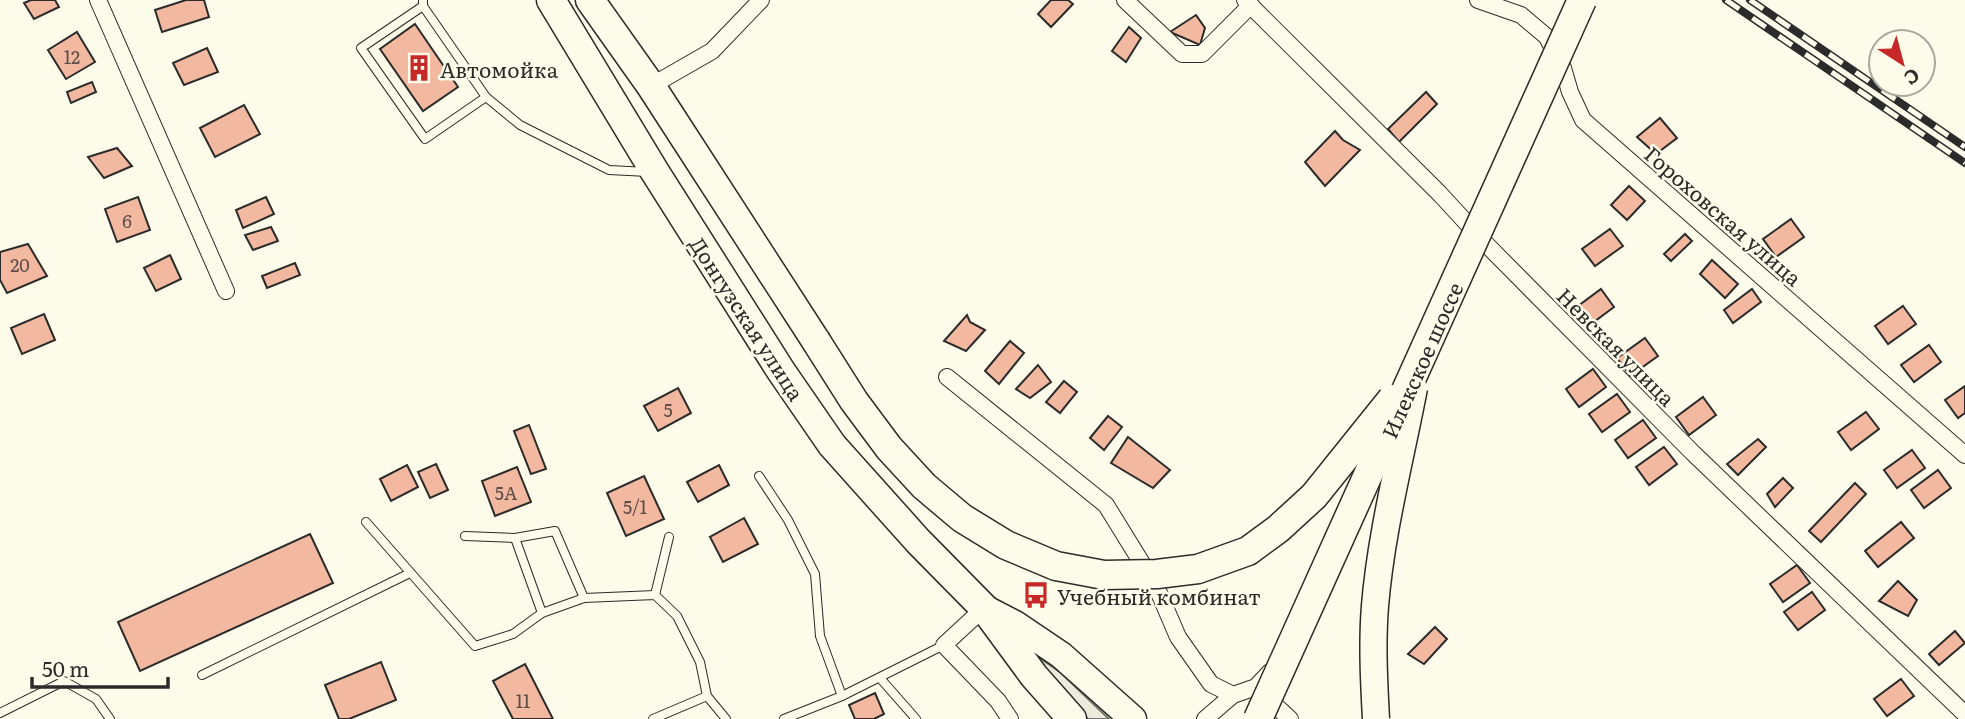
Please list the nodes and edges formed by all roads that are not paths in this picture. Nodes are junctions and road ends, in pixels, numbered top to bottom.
1 (98, 0) edge
2 (551, 0) edge
3 (590, 0) edge
4 (761, 0) edge
5 (1125, 0) edge
6 (1478, 0) edge
7 (1581, 0) edge
8 (423, 3) edge
9 (1248, 3) edge
10 (1563, 68) junction
11 (650, 86) junction
12 (486, 97) junction
13 (655, 172) junction
14 (1485, 243) junction
15 (226, 291) dead end
16 (1418, 366) junction
17 (947, 377) dead end
18 (1965, 455) edge
19 (759, 477) dead end
20 (366, 522) dead end
21 (465, 536) dead end
22 (669, 537) dead end
23 (515, 538) junction
24 (410, 573) junction
25 (655, 594) junction
26 (584, 598) junction
27 (984, 608) junction
28 (542, 613) junction
29 (944, 645) junction
30 (202, 675) dead end
31 (880, 678) junction
32 (1256, 687) junction
33 (1233, 695) junction
34 (707, 696) junction
35 (842, 696) junction
36 (0, 713) edge
37 (1965, 714) edge
38 (110, 719) edge
39 (653, 719) edge
40 (726, 719) edge
41 (784, 719) edge
42 (916, 719) edge
43 (1010, 719) edge
44 (1072, 719) edge
45 (1133, 719) edge
46 (1205, 719) edge
47 (1258, 719) edge
48 (1290, 719) edge
49 (1376, 719) edge

1 - 15 street
2 - 13 highway, Донгузская улица
3 - 11 highway
4 - 11 street
5 - 9 street
6 - 10 street, Гороховская улица
7 - 16 highway, Илекское шоссе, bridge
8 - 12 lane
8 - 12 lane
9 - 14 street, Невская улица
10 - 14 street
10 - 18 street, Гороховская улица
11 - 16 highway, bridge
12 - 13 lane
13 - 27 highway, Донгузская улица
14 - 32 street
14 - 37 street, Невская улица
16 - 47 highway, Илекское шоссе, bridge
16 - 49 main road, bridge
17 - 33 street
19 - 35 lane
20 - 24 lane
21 - 23 lane
22 - 25 lane
23 - 26 lane
23 - 28 lane
24 - 28 lane
24 - 30 lane
25 - 26 lane
25 - 34 lane
26 - 28 lane
27 - 29 street
27 - 44 highway, Донгузская улица
27 - 45 main road, Донгузская улица
29 - 31 lane
29 - 43 street
31 - 35 lane
31 - 42 lane
32 - 33 street
32 - 48 street
33 - 46 street
34 - 39 lane
34 - 40 lane
35 - 41 lane
36 - 38 lane

